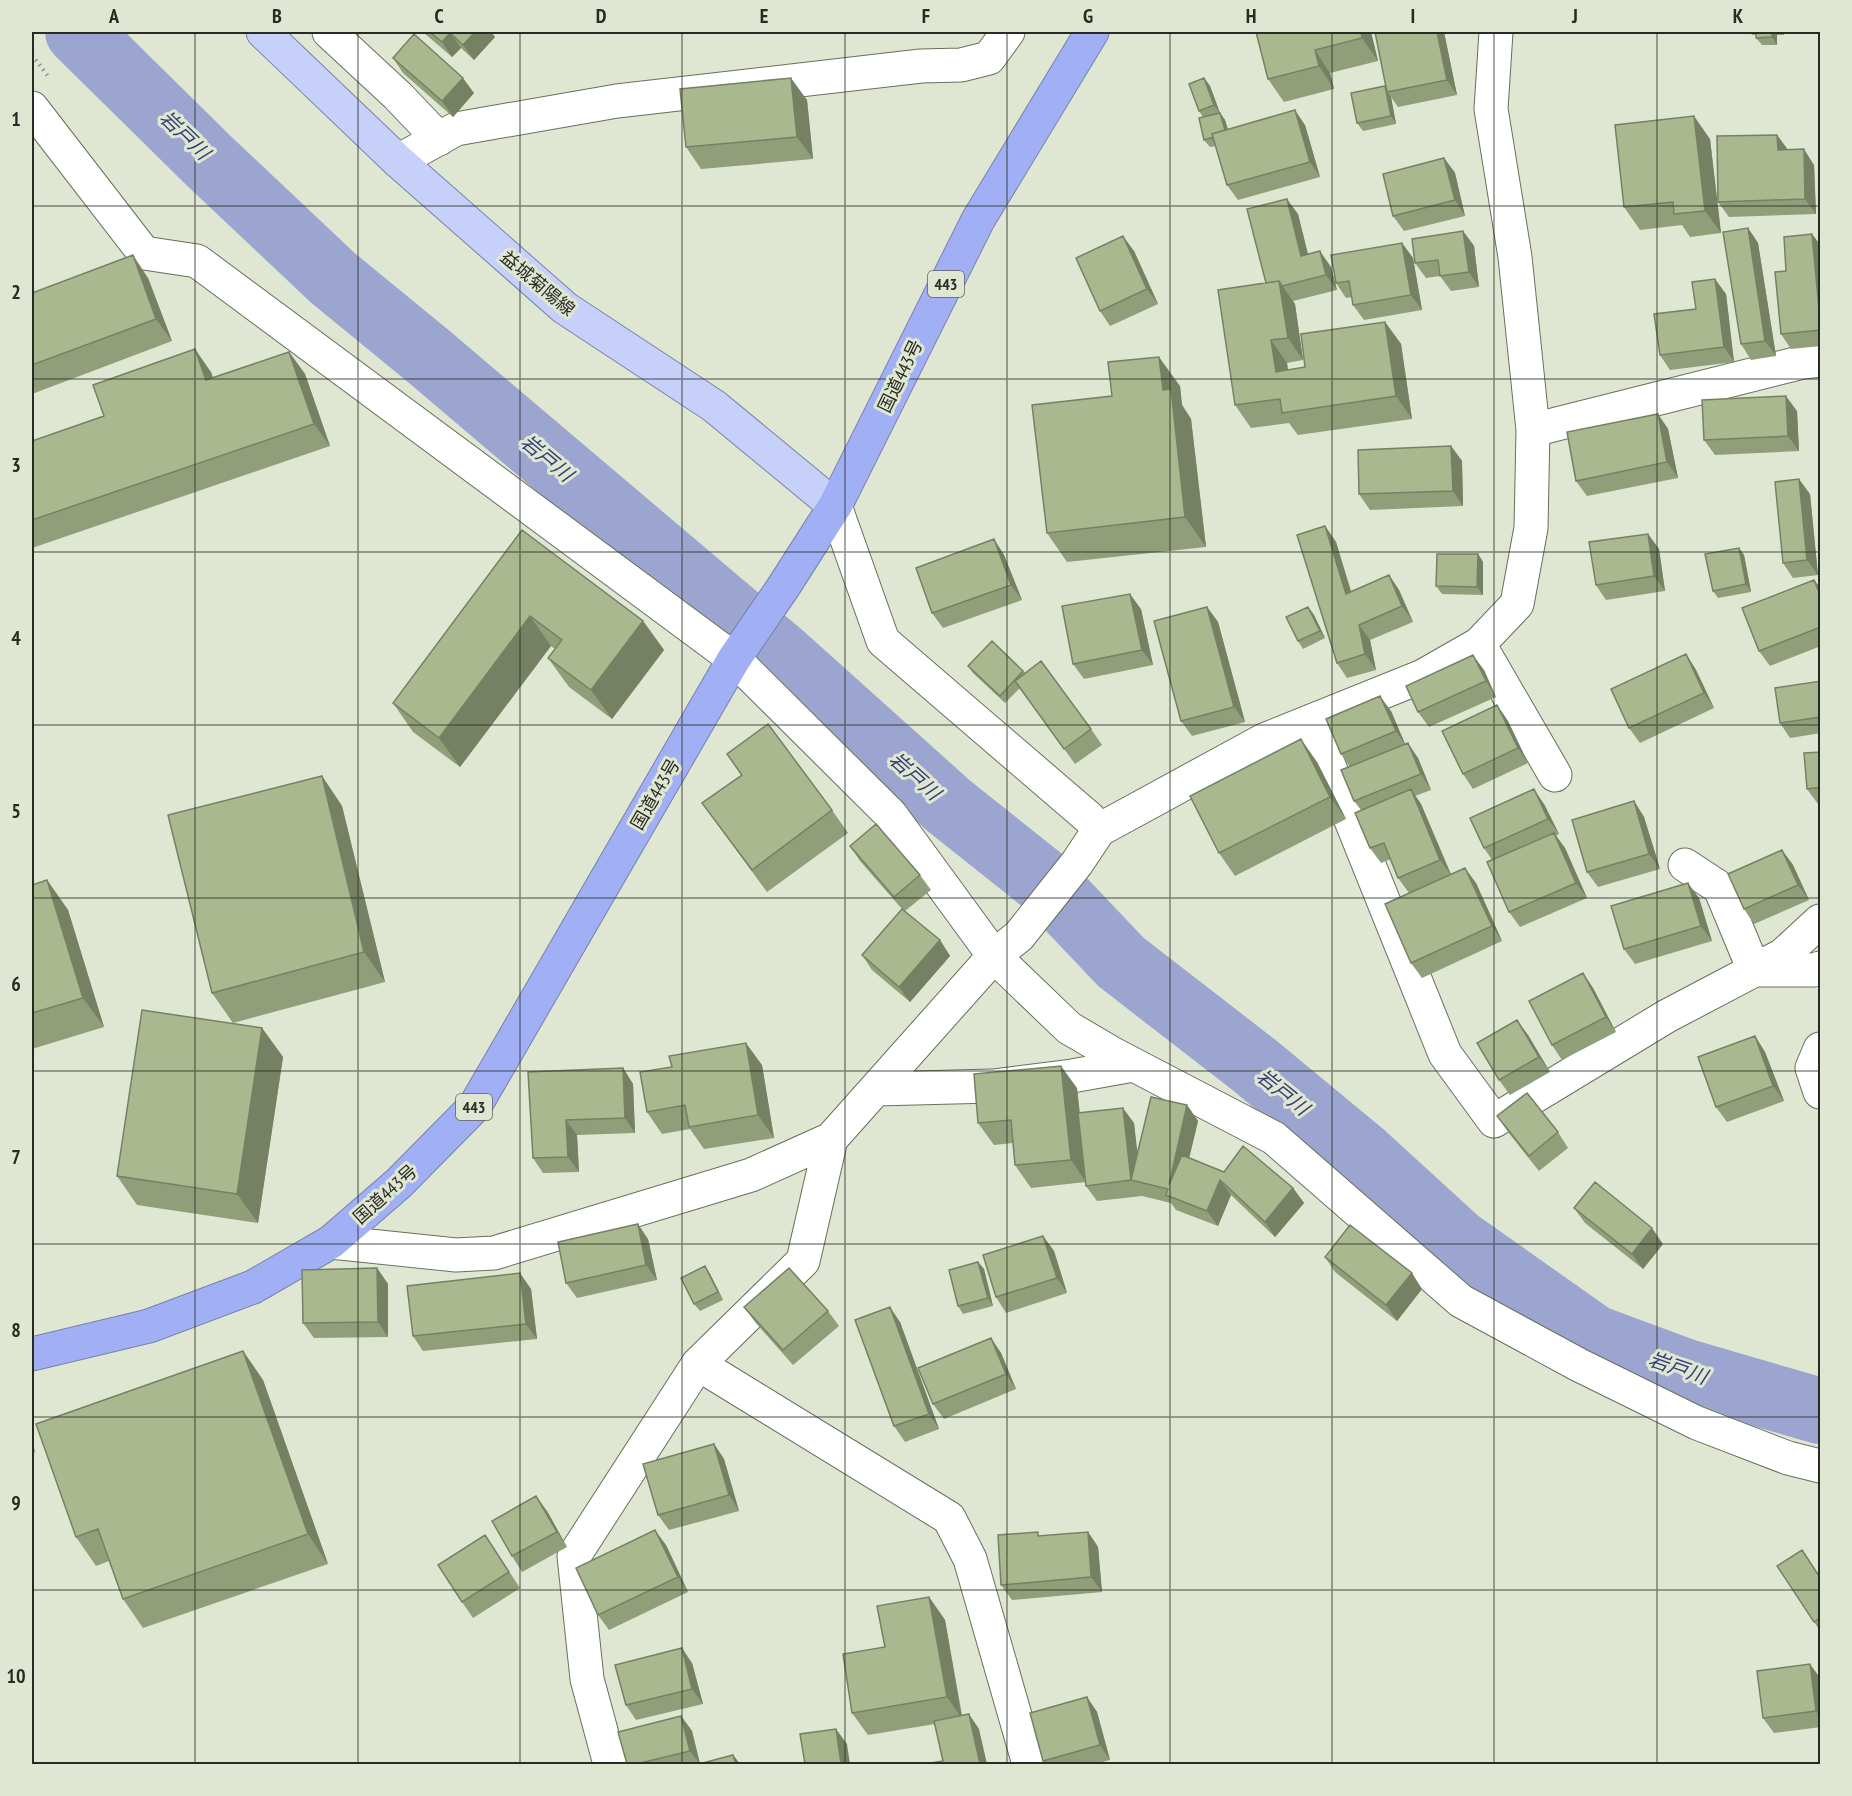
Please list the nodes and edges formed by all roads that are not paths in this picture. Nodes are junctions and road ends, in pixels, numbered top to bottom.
1 (263, 32) edge
2 (329, 32) edge
3 (1008, 32) edge
4 (1092, 32) edge
5 (1496, 32) edge
6 (32, 108) edge
7 (439, 139) junction
8 (398, 161) junction
9 (1821, 360) edge
10 (1533, 430) junction
11 (835, 506) junction
12 (1479, 644) junction
13 (734, 658) junction
14 (1311, 721) junction
15 (1555, 775) dead end
16 (1099, 830) junction
17 (1685, 865) dead end
18 (1821, 921) edge
19 (1006, 946) junction
20 (1821, 968) edge
21 (1755, 970) junction
22 (1821, 1049) edge
23 (1133, 1065) junction
24 (876, 1089) junction
25 (1821, 1092) edge
26 (831, 1139) junction
27 (331, 1242) junction
28 (32, 1354) edge
29 (698, 1364) junction
30 (1821, 1466) edge
31 (610, 1764) edge
32 (1029, 1764) edge

1 - 8 main road, 益城菊陽線
2 - 7 street
3 - 7 street
4 - 11 highway, 国道443号 / 443
5 - 10 street
6 - 13 street
7 - 8 street
8 - 11 main road, 益城菊陽線
9 - 10 street
10 - 12 street
11 - 13 highway, 国道443号 / 443
11 - 16 street
12 - 14 street
12 - 15 street
13 - 19 street
13 - 27 highway, 国道443号 / 443
14 - 16 street
14 - 21 street
16 - 19 street
17 - 21 street
18 - 21 street
19 - 23 street
19 - 24 street
20 - 21 street
22 - 25 street
23 - 24 street
23 - 30 street
24 - 26 street
26 - 27 street
26 - 29 street
27 - 28 highway, 国道443号 / 443
29 - 31 street
29 - 32 street

